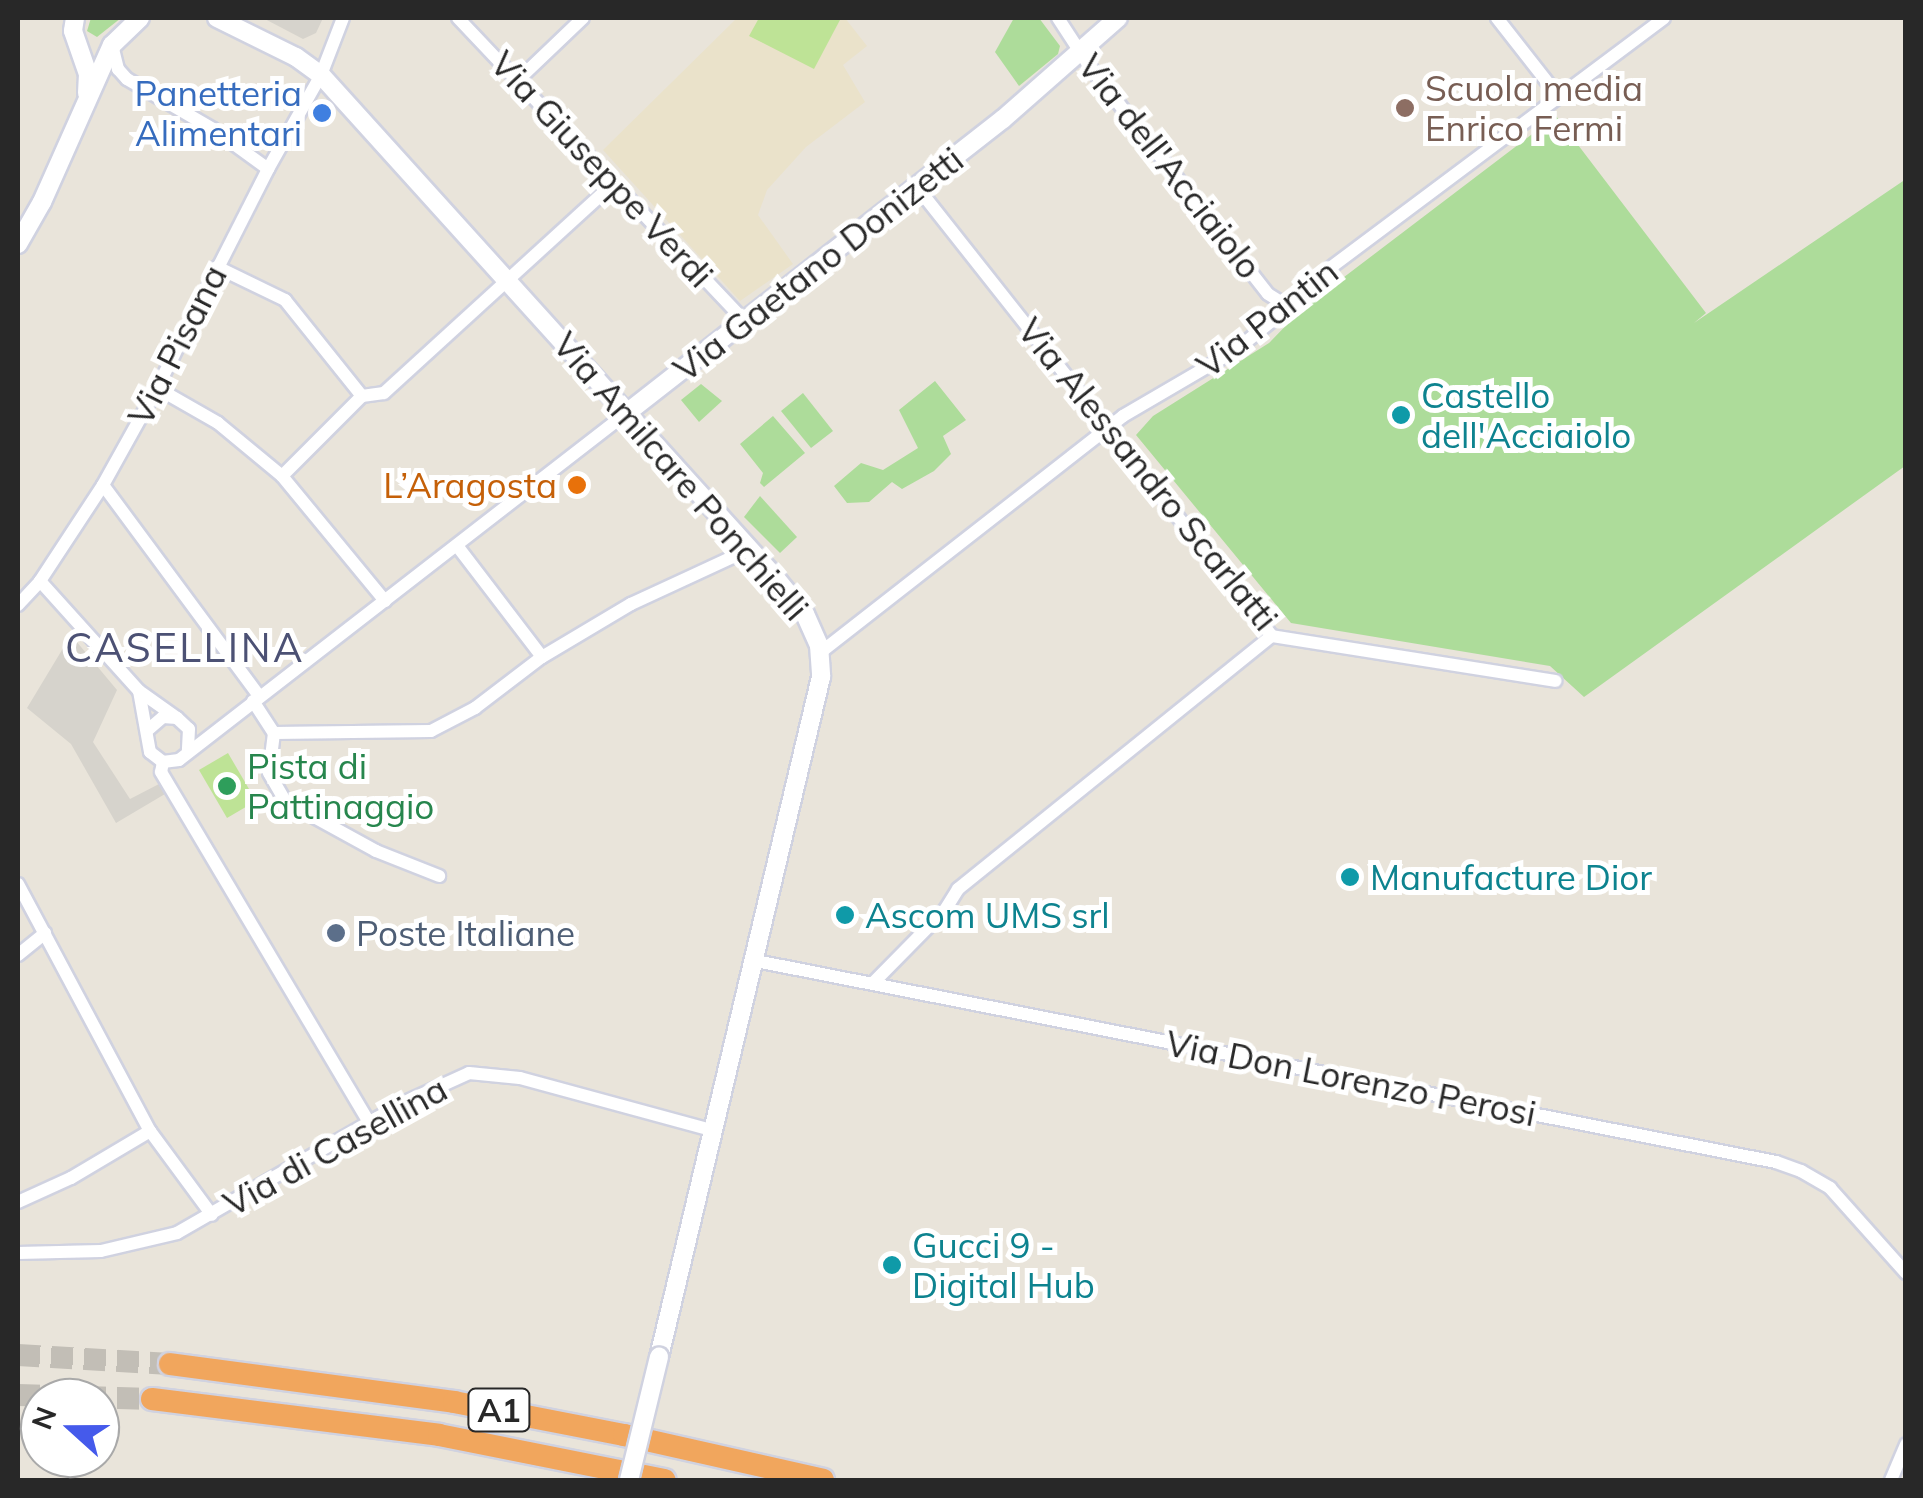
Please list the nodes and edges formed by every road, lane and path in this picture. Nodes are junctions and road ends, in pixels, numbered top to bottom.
1 (140, 18) edge
2 (217, 18) edge
3 (343, 18) edge
4 (458, 18) edge
5 (583, 18) edge
6 (1058, 18) edge
7 (1118, 18) edge
8 (1496, 18) edge
9 (1664, 18) edge
10 (70, 19) edge
11 (80, 44) junction
12 (112, 45) junction
13 (1080, 50) junction
14 (322, 76) junction
15 (517, 80) junction
16 (1559, 97) junction
17 (86, 98) junction
18 (268, 169) junction
19 (614, 183) junction
20 (917, 187) junction
21 (18, 244) edge
22 (218, 267) junction
23 (511, 281) junction
24 (1289, 307) junction
25 (745, 321) junction
26 (158, 388) junction
27 (362, 396) junction
28 (628, 412) junction
29 (1108, 432) junction
30 (282, 476) junction
31 (102, 484) junction
32 (458, 547) junction
33 (750, 549) junction
34 (40, 580) junction
35 (386, 601) junction
36 (18, 605) edge
37 (1272, 636) junction
38 (820, 652) junction
39 (542, 658) junction
40 (1555, 682) dead end
41 (140, 691) junction
42 (256, 699) junction
43 (224, 721) junction
44 (182, 722) junction
45 (148, 729) junction
46 (274, 733) junction
47 (188, 751) junction
48 (162, 767) junction
49 (439, 876) dead end
50 (18, 884) edge
51 (45, 933) junction
52 (18, 954) edge
53 (756, 960) junction
54 (874, 982) junction
55 (369, 1122) junction
56 (150, 1131) junction
57 (715, 1131) junction
58 (18, 1202) edge
59 (212, 1216) junction
60 (18, 1252) edge
61 (1906, 1274) edge
62 (170, 1364) tunnel mouth
63 (152, 1399) tunnel mouth
64 (1906, 1444) edge
65 (629, 1480) edge
66 (665, 1480) edge
67 (823, 1480) edge
68 (1891, 1480) edge

1 - 12 street
2 - 14 street
3 - 14 street, Via Pisana
4 - 15 street, Via Giuseppe Verdi
5 - 15 street
6 - 13 street, Via dell'Acciaiolo
7 - 13 street, Via Gaetano Donizetti
8 - 16 street
9 - 16 street, Via Pantin
10 - 11 street
11 - 12 street
11 - 17 street
12 - 17 street
12 - 18 street
13 - 20 street, Via Gaetano Donizetti
13 - 24 street, Via dell'Acciaiolo
14 - 18 street, Via Pisana
14 - 23 street, Via Amilcare Ponchielli
15 - 19 street, Via Giuseppe Verdi
16 - 24 street, Via Pantin
17 - 21 street
18 - 22 street, Via Pisana
19 - 23 street
19 - 25 street, Via Giuseppe Verdi
20 - 25 street, Via Gaetano Donizetti
20 - 29 street, Via Alessandro Scarlatti
22 - 26 street, Via Pisana
22 - 27 street
23 - 27 street
23 - 28 street, Via Amilcare Ponchielli
24 - 29 street, Via Pantin
25 - 28 street, Via Gaetano Donizetti
26 - 30 street
26 - 31 street, Via Pisana
27 - 30 street
28 - 32 street, Via Gaetano Donizetti
28 - 33 street, Via Amilcare Ponchielli
29 - 37 street, Via Alessandro Scarlatti
29 - 38 street, Via Pantin
30 - 35 street
31 - 34 street, Via Pisana
31 - 42 street
32 - 35 street, Via Gaetano Donizetti
32 - 39 street
33 - 38 street, Via Amilcare Ponchielli
33 - 39 street
34 - 36 street, Via Pisana
34 - 41 street
35 - 42 street, Via Gaetano Donizetti
37 - 40 street, Via Alessandro Scarlatti
37 - 54 street
38 - 53 street, Via Amilcare Ponchielli
39 - 46 street
41 - 44 street
41 - 45 street
42 - 43 street, Via Gaetano Donizetti
42 - 46 street
43 - 44 street, Via Gaetano Donizetti
43 - 47 street, Via Gaetano Donizetti
44 - 45 street
44 - 47 street
45 - 48 street
46 - 49 street
47 - 48 street
48 - 55 street
50 - 51 street, Via di Casellina
51 - 52 street
51 - 56 street, Via di Casellina
53 - 54 street, Via Don Lorenzo Perosi
53 - 57 street, Via Amilcare Ponchielli
54 - 61 street, Via Don Lorenzo Perosi
55 - 57 street, Via di Casellina
55 - 59 street, Via di Casellina
56 - 58 street
56 - 59 street, Via di Casellina
57 - 65 street, bridge
59 - 60 street
62 - 67 highway, A1
63 - 66 highway, A1
64 - 68 street

